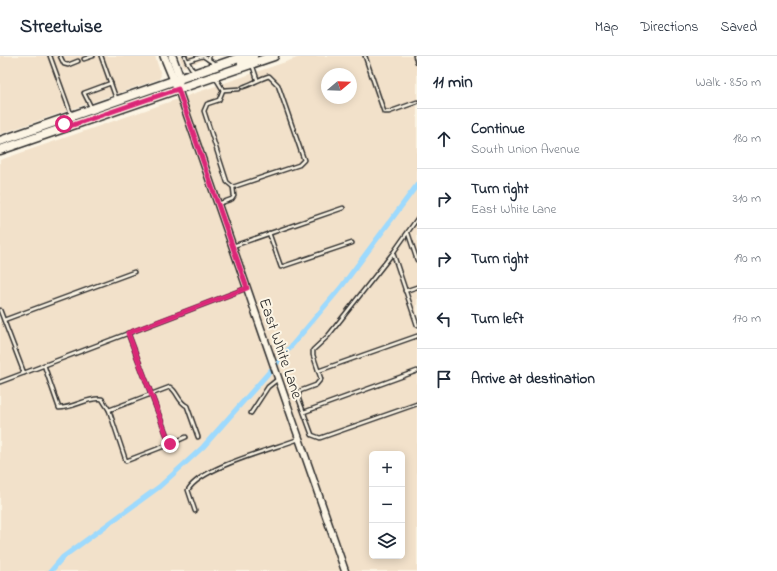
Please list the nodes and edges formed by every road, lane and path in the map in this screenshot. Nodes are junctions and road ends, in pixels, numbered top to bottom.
1 (50, 56) edge
2 (60, 56) edge
3 (93, 56) edge
4 (101, 56) edge
5 (164, 56) edge
6 (172, 56) edge
7 (185, 56) edge
8 (209, 56) edge
9 (229, 56) edge
10 (245, 56) edge
11 (274, 56) edge
12 (365, 56) edge
13 (414, 56) edge
14 (84, 59) dead end
15 (209, 60) junction
16 (252, 60) edge
17 (78, 61) dead end
18 (187, 61) junction
19 (417, 62) edge
20 (220, 64) junction
21 (195, 73) junction
22 (215, 76) junction
23 (257, 79) junction
24 (176, 80) junction
25 (111, 84) junction
26 (243, 87) dead end
27 (178, 89) junction
28 (238, 89) dead end
29 (223, 90) junction
30 (116, 101) junction
31 (417, 102) edge
32 (102, 106) junction
33 (92, 109) junction
34 (72, 116) junction
35 (50, 128) junction
36 (64, 128) junction
37 (31, 130) junction
38 (0, 141) edge
39 (0, 145) edge
40 (0, 150) edge
41 (233, 187) junction
42 (218, 204) junction
43 (343, 208) dead end
44 (417, 219) edge
45 (408, 232) junction
46 (269, 233) junction
47 (352, 243) dead end
48 (232, 246) junction
49 (393, 254) junction
50 (417, 260) edge
51 (134, 272) dead end
52 (417, 287) edge
53 (247, 288) junction
54 (405, 291) junction
55 (0, 310) edge
56 (4, 320) junction
57 (417, 325) edge
58 (128, 333) junction
59 (417, 336) edge
60 (44, 365) junction
61 (318, 371) junction
62 (417, 371) edge
63 (24, 373) junction
64 (278, 379) junction
65 (0, 382) edge
66 (151, 395) junction
67 (417, 404) edge
68 (108, 410) junction
69 (304, 412) junction
70 (251, 413) dead end
71 (186, 437) dead end
72 (198, 437) dead end
73 (299, 439) junction
74 (170, 444) junction
75 (195, 511) dead end
76 (345, 571) edge

1 - 34 lane
2 - 17 lane
3 - 14 lane
4 - 25 lane
5 - 24 main road
6 - 24 main road
7 - 18 lane
8 - 15 lane
9 - 20 main road
10 - 20 main road
11 - 16 main road
12 - 31 lane
13 - 19 lane
15 - 18 lane
15 - 20 lane
16 - 22 main road
16 - 23 lane
18 - 21 lane
20 - 21 main road
21 - 24 main road
22 - 27 main road
22 - 29 lane
23 - 26 lane
23 - 41 lane
24 - 27 main road
24 - 30 main road
25 - 30 lane
25 - 33 lane
27 - 36 main road
27 - 42 street, East White Lane
28 - 29 lane
29 - 41 lane
30 - 32 main road
32 - 33 main road
32 - 36 main road
33 - 34 main road
34 - 35 main road
35 - 36 main road
35 - 37 main road
35 - 40 main road
37 - 38 main road
37 - 39 main road
41 - 42 lane
42 - 48 street, East White Lane
43 - 46 lane
44 - 45 lane
45 - 49 lane
45 - 50 lane
46 - 47 lane
46 - 48 lane
48 - 53 street, East White Lane
49 - 54 lane
49 - 61 lane
51 - 56 lane
52 - 54 lane
53 - 58 lane
53 - 64 street, East White Lane
54 - 57 lane
55 - 56 lane
56 - 63 lane
58 - 60 lane
58 - 66 lane
59 - 61 lane
60 - 63 lane
60 - 68 lane
61 - 69 lane
62 - 69 lane
63 - 65 lane
64 - 70 lane
64 - 73 street, East White Lane
66 - 68 lane
66 - 72 lane
66 - 74 lane
67 - 69 lane
68 - 74 lane
71 - 74 lane
73 - 75 lane
73 - 76 street, East White Lane

